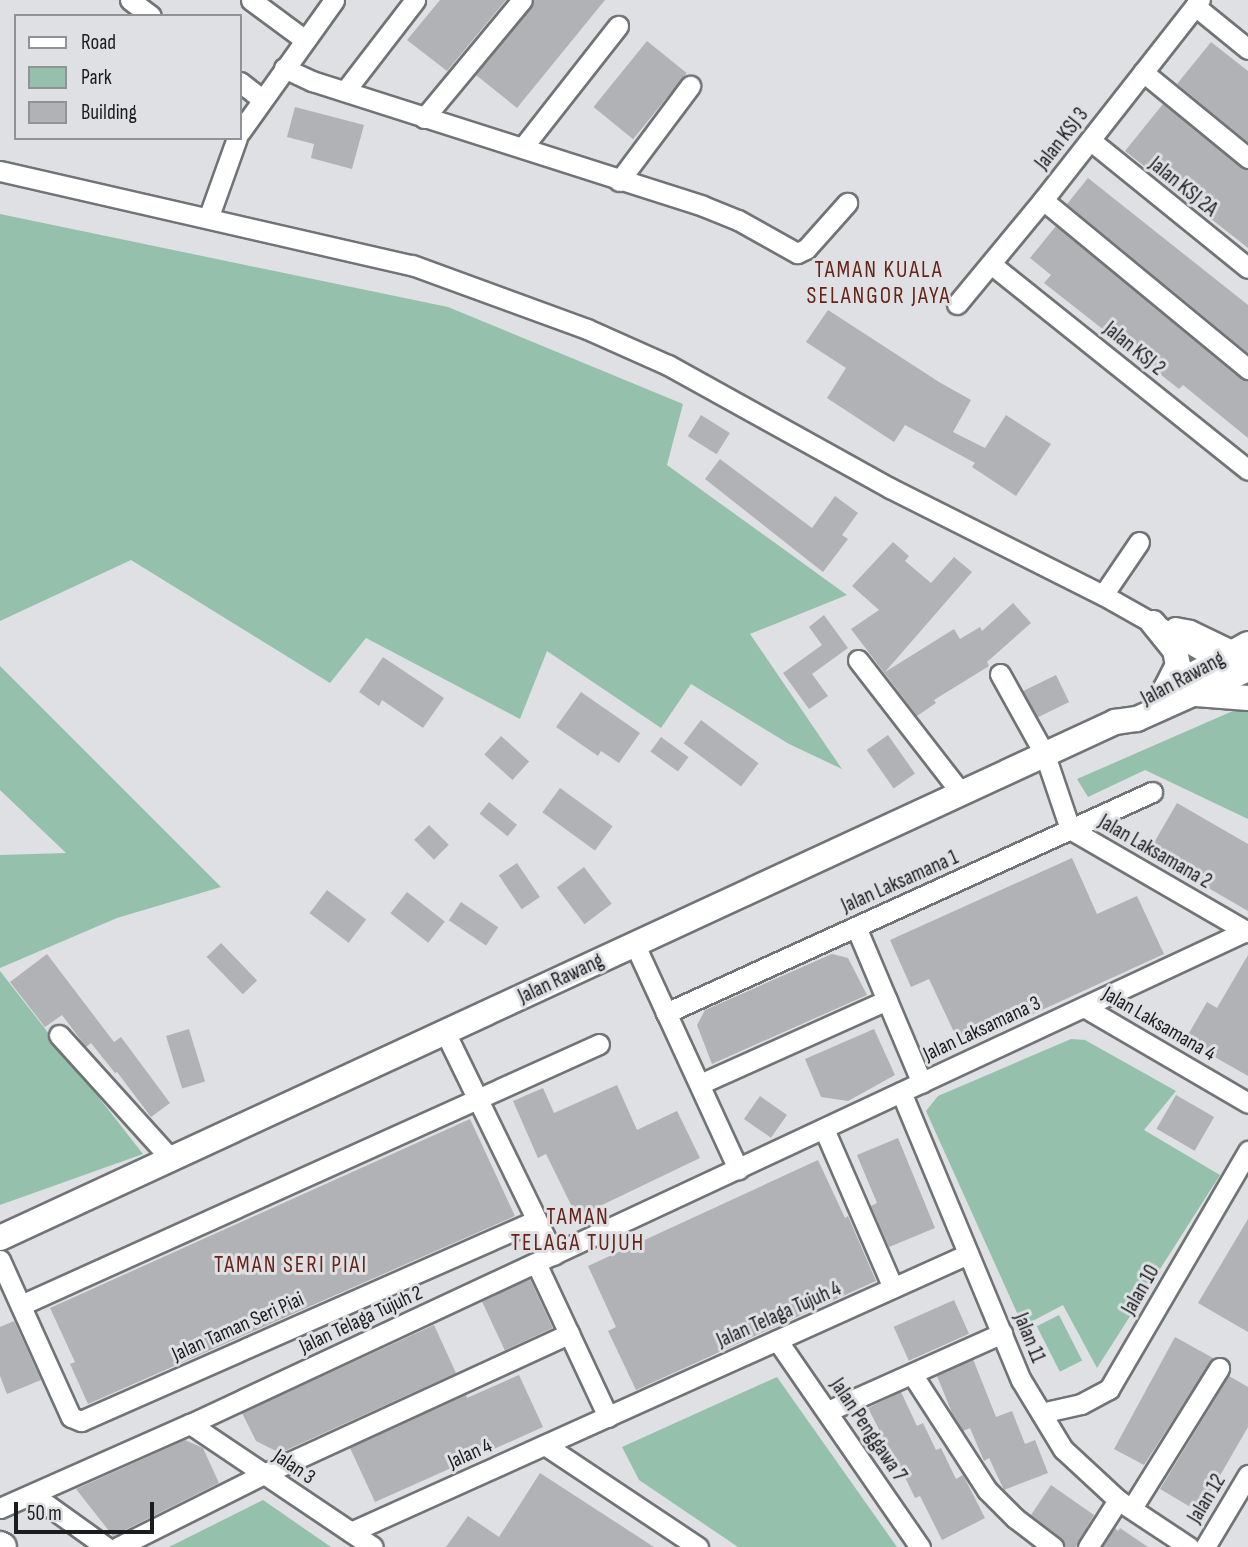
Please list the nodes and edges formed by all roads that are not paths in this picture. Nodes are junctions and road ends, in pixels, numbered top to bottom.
1 (130, 0) edge
2 (251, 0) edge
3 (334, 0) edge
4 (415, 0) edge
5 (522, 0) edge
6 (1197, 3) edge
7 (148, 14) edge
8 (618, 26) dead end
9 (305, 40) junction
10 (1248, 49) edge
11 (284, 68) junction
12 (1143, 72) junction
13 (242, 84) edge
14 (690, 86) dead end
15 (345, 91) junction
16 (262, 99) junction
17 (424, 118) junction
18 (242, 129) edge
19 (236, 140) edge
20 (1090, 140) junction
21 (523, 147) junction
22 (1248, 158) edge
23 (0, 171) edge
24 (618, 181) junction
25 (1043, 200) junction
26 (847, 203) dead end
27 (209, 216) junction
28 (991, 264) junction
29 (1248, 268) edge
30 (957, 304) dead end
31 (1248, 369) edge
32 (1248, 470) edge
33 (1139, 542) dead end
34 (1104, 595) junction
35 (1153, 623) junction
36 (858, 660) dead end
37 (1241, 662) edge
38 (1000, 674) dead end
39 (1166, 689) junction
40 (1193, 694) junction
41 (1248, 698) edge
42 (1122, 719) junction
43 (1045, 755) junction
44 (1152, 792) dead end
45 (961, 793) junction
46 (1070, 829) junction
47 (856, 927) junction
48 (1247, 932) edge
49 (635, 944) junction
50 (887, 1000) junction
51 (1084, 1007) junction
52 (666, 1013) junction
53 (445, 1032) junction
54 (59, 1035) dead end
55 (599, 1044) dead end
56 (922, 1083) junction
57 (700, 1084) junction
58 (901, 1092) junction
59 (477, 1099) junction
60 (1248, 1103) edge
61 (824, 1129) junction
62 (1248, 1151) edge
63 (171, 1159) junction
64 (738, 1169) junction
65 (536, 1220) junction
66 (0, 1238) edge
67 (968, 1254) junction
68 (0, 1259) edge
69 (545, 1259) junction
70 (893, 1288) junction
71 (12, 1301) edge
72 (1002, 1333) junction
73 (569, 1334) junction
74 (777, 1340) junction
75 (1219, 1368) dead end
76 (912, 1374) junction
77 (828, 1411) junction
78 (1041, 1413) junction
79 (608, 1417) junction
80 (190, 1424) junction
81 (545, 1445) junction
82 (264, 1474) junction
83 (1248, 1475) edge
84 (32, 1494) junction
85 (1125, 1504) junction
86 (0, 1508) edge
87 (351, 1532) junction
88 (107, 1547) edge
89 (118, 1547) edge
90 (373, 1547) edge
91 (698, 1547) edge
92 (920, 1547) edge
93 (1053, 1547) edge
94 (1088, 1547) edge
95 (1189, 1547) edge
96 (1205, 1547) edge

1 - 7 street
2 - 9 street
3 - 9 street
4 - 15 street
5 - 17 street
6 - 10 street
6 - 12 street, Jalan KSJ 3
8 - 21 street
9 - 11 street
11 - 15 street
11 - 16 street
12 - 20 street, Jalan KSJ 3
12 - 22 street
13 - 16 street
14 - 24 street
15 - 17 street
16 - 18 street
17 - 21 street
19 - 27 street
20 - 25 street, Jalan KSJ 3
20 - 29 street, Jalan KSJ 2A
21 - 24 street
23 - 27 street
24 - 26 street
25 - 28 street, Jalan KSJ 3
25 - 31 street
27 - 34 street
28 - 30 street, Jalan KSJ 3
28 - 32 street, Jalan KSJ 2
33 - 34 street
34 - 35 street
35 - 37 street
35 - 39 main road
36 - 45 street
37 - 39 main road, Jalan Rawang
37 - 40 main road, Jalan Rawang
38 - 43 street, Jalan Laksamana 2
39 - 42 main road, Jalan Rawang
40 - 41 main road
40 - 42 main road, Jalan Rawang
42 - 43 main road, Jalan Rawang
43 - 45 main road, Jalan Rawang
43 - 46 street, Jalan Laksamana 2
44 - 46 street, Jalan Laksamana 1
45 - 49 main road, Jalan Rawang
46 - 47 street, Jalan Laksamana 1
46 - 48 street, Jalan Laksamana 2
47 - 50 street
47 - 52 street, Jalan Laksamana 1
48 - 51 street, Jalan Laksamana 3
49 - 52 street
49 - 53 main road, Jalan Rawang
50 - 56 street
50 - 57 street
51 - 56 street, Jalan Laksamana 3
51 - 60 street, Jalan Laksamana 4
52 - 57 street
53 - 59 street
53 - 63 main road, Jalan Rawang
54 - 63 street
55 - 59 street
56 - 58 street, Jalan Laksamana 3
57 - 64 street
58 - 61 street, Jalan Laksamana 3
58 - 67 street, Jalan 11
59 - 65 street
59 - 71 street
61 - 64 street, Jalan Laksamana 3
61 - 70 street
62 - 78 street, Jalan 10
63 - 66 main road, Jalan Rawang
64 - 69 street, Jalan Telaga Tujuh 2
65 - 69 street
65 - 71 street, Jalan Taman Seri Piai
67 - 70 street, Jalan Telaga Tujuh 4
67 - 72 street, Jalan 11
68 - 71 street, Jalan Taman Seri Piai
69 - 73 street
69 - 80 street, Jalan Telaga Tujuh 2
70 - 74 street, Jalan Telaga Tujuh 4
72 - 76 street
72 - 78 street, Jalan 11
73 - 79 street
73 - 82 street
74 - 77 street, Jalan Penggawa 7
74 - 79 street, Jalan Telaga Tujuh 4
75 - 85 street
76 - 77 street
76 - 93 street
77 - 92 street, Jalan Penggawa 7
78 - 85 street, Jalan 11
79 - 81 street, Jalan 4
80 - 82 street, Jalan 3
80 - 84 street, Jalan Telaga Tujuh 2
81 - 87 street, Jalan 4
81 - 91 street
82 - 87 street, Jalan 3
82 - 89 street
83 - 96 street, Jalan 12
84 - 86 street, Jalan Telaga Tujuh 2
84 - 88 street
85 - 94 street
85 - 95 street, Jalan 11
87 - 90 street, Jalan 3

